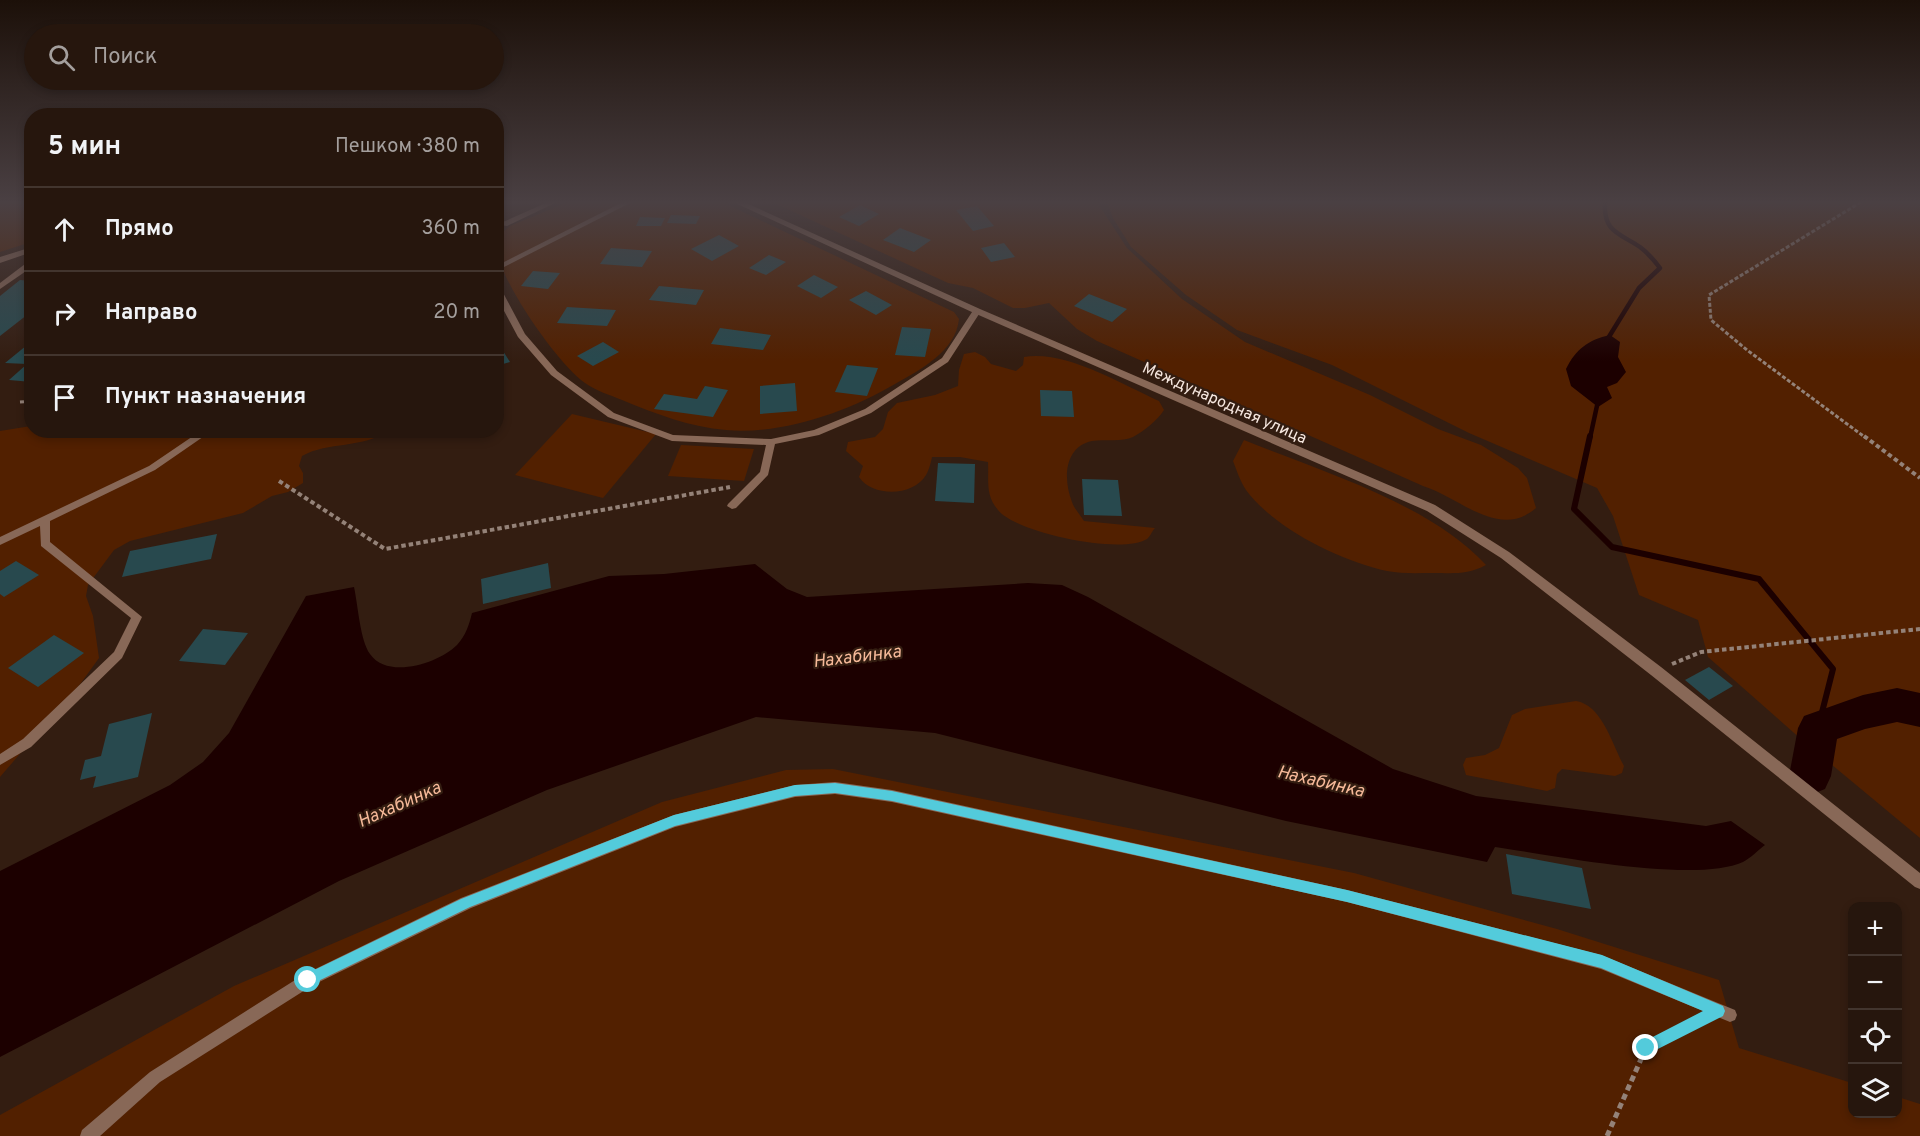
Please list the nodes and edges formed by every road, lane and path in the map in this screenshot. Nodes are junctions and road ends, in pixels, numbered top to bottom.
1 (15, 255) edge
2 (522, 255) edge
3 (854, 255) edge
4 (1774, 255) edge
5 (0, 260) edge
6 (504, 264) edge
7 (24, 269) edge
8 (0, 287) edge
9 (504, 303) edge
10 (977, 311) junction
11 (24, 401) edge
12 (20, 402) dead end
13 (196, 438) edge
14 (771, 442) junction
15 (1920, 478) edge
16 (279, 481) dead end
17 (755, 483) junction
18 (732, 506) dead end
19 (45, 519) junction
20 (0, 541) edge
21 (1920, 629) edge
22 (1656, 670) junction
23 (0, 760) edge
24 (1920, 882) edge
25 (1724, 1013) joint
26 (88, 1136) edge
27 (1607, 1136) edge

1 - 5 street
2 - 6 lane
3 - 10 street, Международная улица
4 - 15 path
7 - 8 lane
9 - 14 lane
10 - 14 lane
10 - 22 street, Международная улица
11 - 12 path
13 - 19 lane
14 - 17 lane
16 - 17 path
17 - 18 lane
19 - 20 lane
19 - 23 lane
21 - 22 path
22 - 24 street, Международная улица
25 - 26 lane
25 - 27 path

